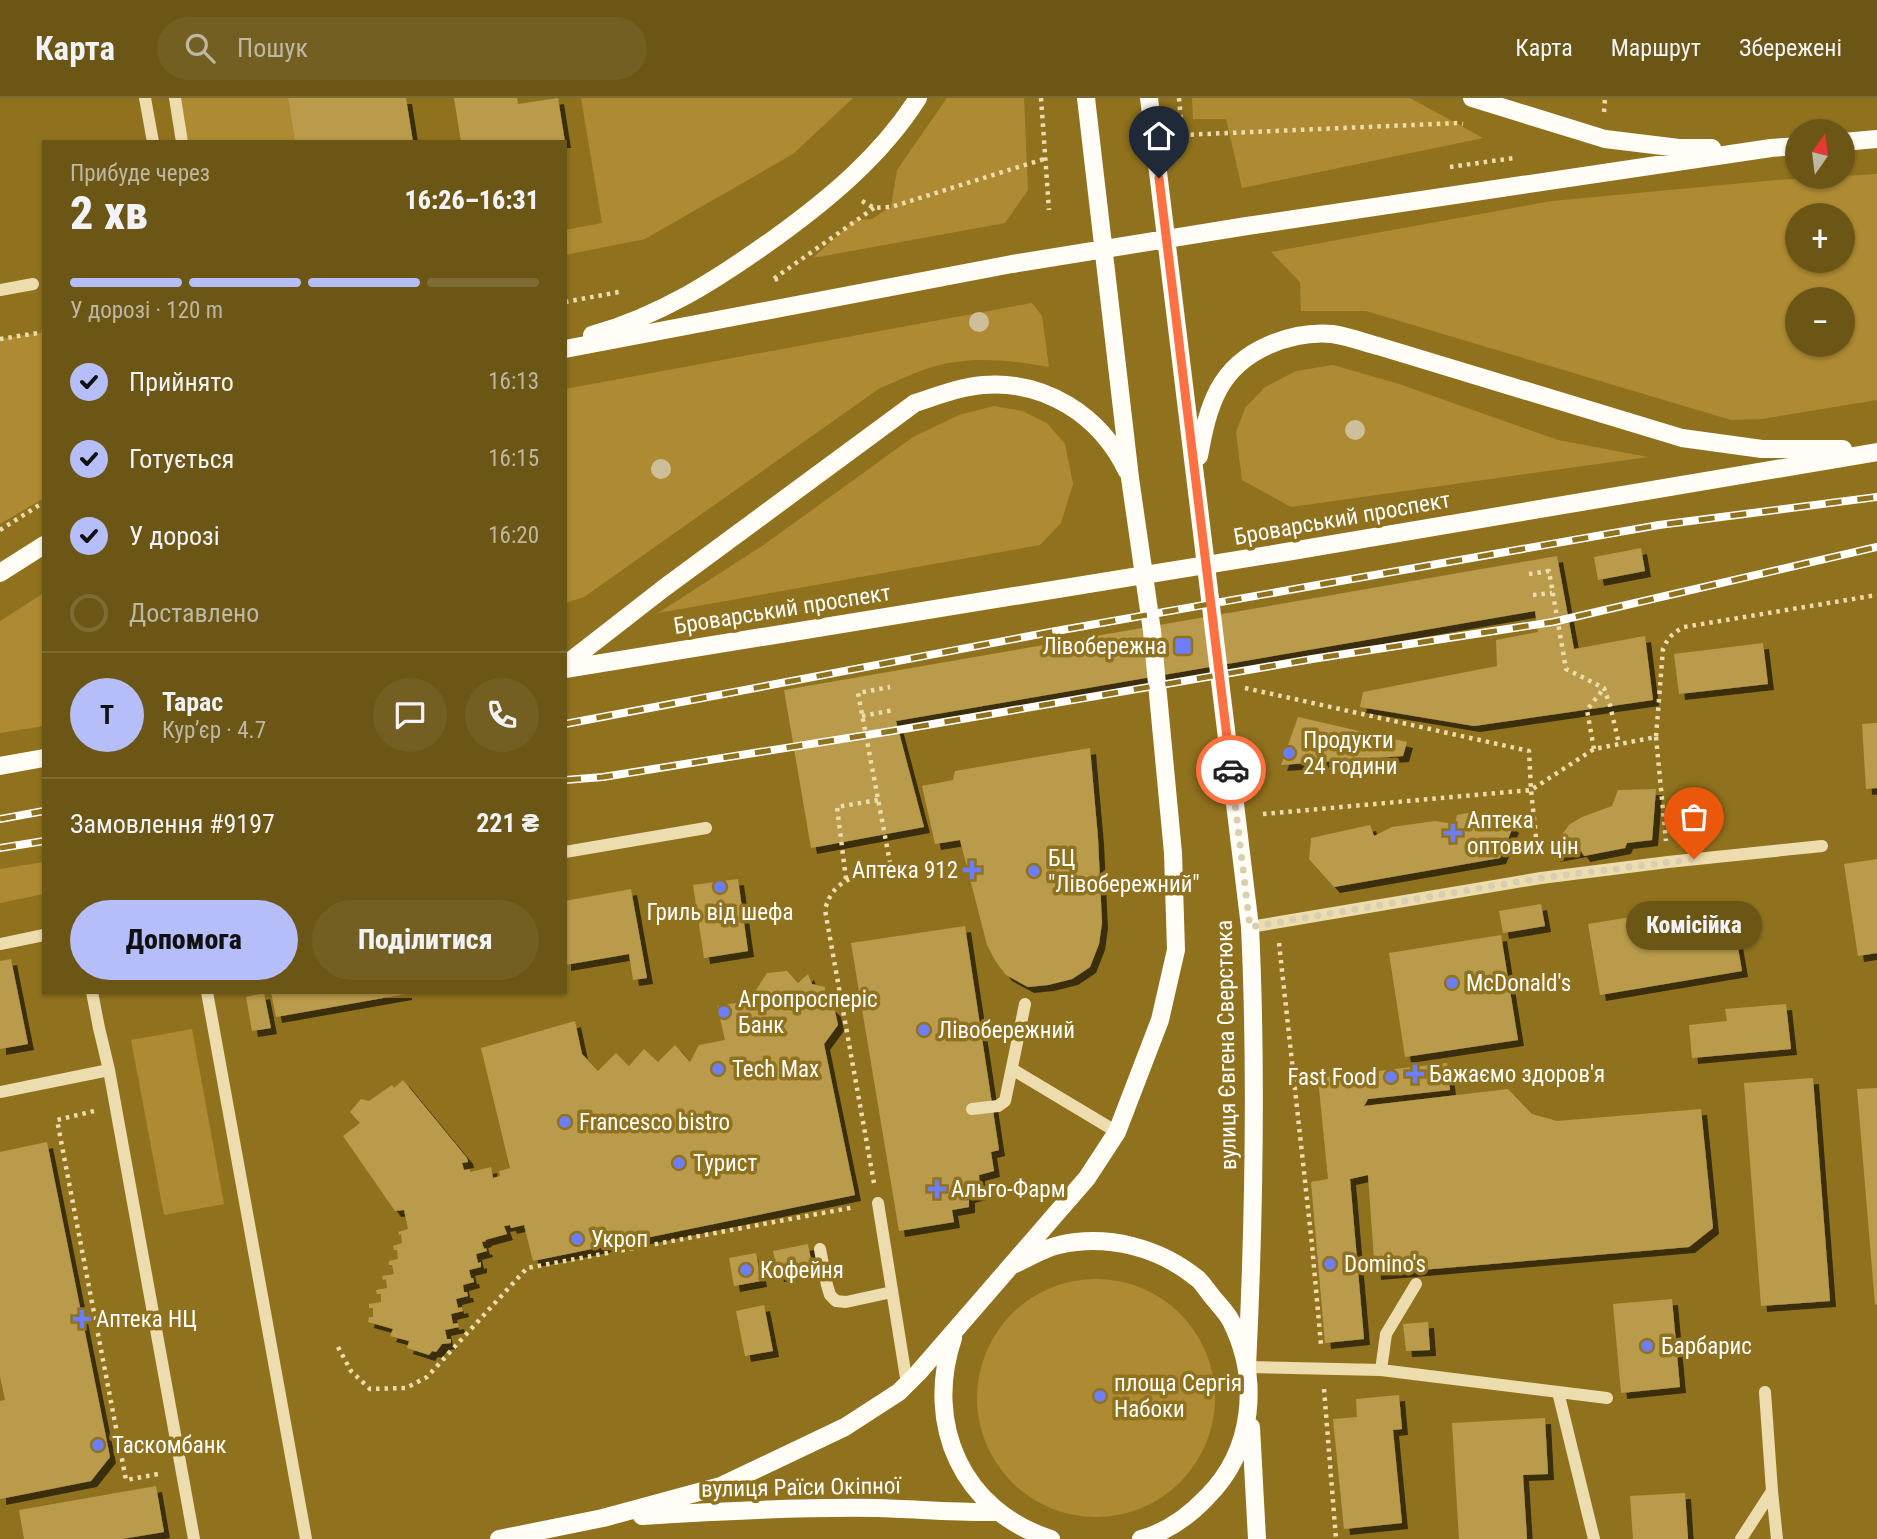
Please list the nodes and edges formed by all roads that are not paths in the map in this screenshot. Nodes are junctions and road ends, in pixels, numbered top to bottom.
1 (145, 98) edge
2 (175, 98) edge
3 (918, 98) edge
4 (1086, 98) edge
5 (1149, 98) edge
6 (1472, 98) edge
7 (1877, 139) edge
8 (153, 140) edge
9 (182, 140) edge
10 (1855, 141) edge
11 (1785, 147) edge
12 (1772, 148) junction
13 (33, 284) dead end
14 (0, 290) edge
15 (567, 341) edge
16 (567, 349) edge
17 (1877, 449) edge
18 (1195, 473) junction
19 (1130, 478) junction
20 (42, 546) edge
21 (0, 573) edge
22 (567, 665) edge
23 (567, 667) edge
24 (42, 758) edge
25 (0, 766) edge
26 (706, 828) dead end
27 (1822, 846) dead end
28 (567, 852) edge
29 (1250, 927) junction
30 (42, 935) edge
31 (0, 944) edge
32 (92, 994) edge
33 (207, 994) edge
34 (1025, 1004) dead end
35 (1012, 1069) junction
36 (109, 1070) junction
37 (0, 1092) edge
38 (972, 1109) dead end
39 (1116, 1132) junction
40 (878, 1203) road end
41 (820, 1249) dead end
42 (1012, 1265) junction
43 (1416, 1284) dead end
44 (892, 1292) junction
45 (957, 1328) junction
46 (1247, 1367) junction
47 (1381, 1370) junction
48 (907, 1384) junction
49 (1558, 1392) junction
50 (1765, 1392) dead end
51 (1607, 1398) dead end
52 (1250, 1403) junction
53 (1772, 1491) junction
54 (999, 1512) junction
55 (603, 1518) junction
56 (518, 1537) edge
57 (194, 1539) edge
58 (306, 1539) edge
59 (499, 1539) edge
60 (1051, 1539) edge
61 (1141, 1539) edge
62 (1257, 1539) edge
63 (1594, 1539) edge
64 (1741, 1539) edge
65 (1777, 1539) edge

1 - 8 lane
2 - 9 lane
3 - 15 main road
4 - 19 main road
5 - 18 main road, вулиця Євгена Сверстюка
6 - 12 main road
7 - 10 main road
11 - 12 main road
12 - 16 main road
13 - 14 lane
17 - 18 main road
17 - 23 main road, Броварський проспект
18 - 29 main road, вулиця Євгена Сверстюка
19 - 22 main road
19 - 39 main road
20 - 21 main road
24 - 25 main road
26 - 28 lane
27 - 29 lane
29 - 46 main road, вулиця Євгена Сверстюка
30 - 31 lane
32 - 36 lane
33 - 58 lane
34 - 35 lane
35 - 38 lane
35 - 39 lane
36 - 37 lane
36 - 57 lane
39 - 42 main road
40 - 44 lane
41 - 44 lane
42 - 45 main road
42 - 46 main road
43 - 47 lane
44 - 48 lane
45 - 48 main road, вулиця Раїси Окіпної
45 - 54 main road
46 - 47 lane
46 - 52 main road
47 - 49 lane
48 - 55 main road, вулиця Раїси Окіпної
49 - 51 lane
49 - 63 lane
50 - 53 lane
52 - 61 main road
52 - 62 main road
53 - 64 lane
53 - 65 lane
54 - 55 main road, вулиця Раїси Окіпної
54 - 60 main road
55 - 56 main road, вулиця Раїси Окіпної
56 - 59 main road, вулиця Раїси Окіпної

